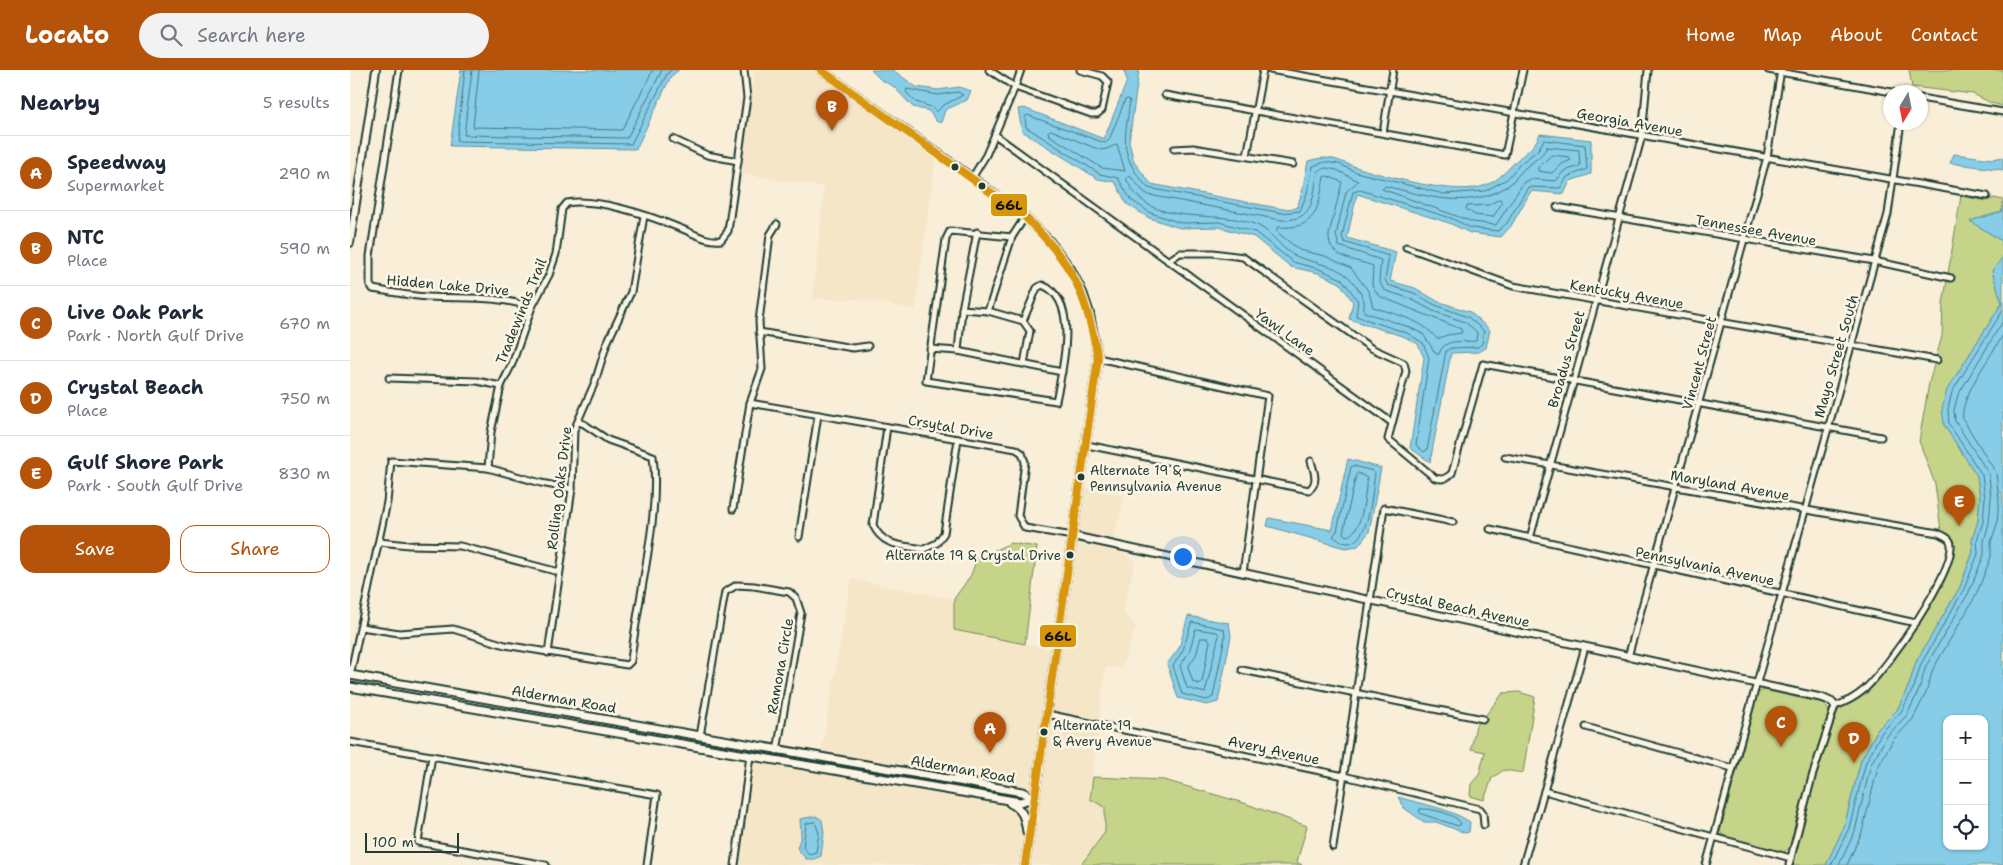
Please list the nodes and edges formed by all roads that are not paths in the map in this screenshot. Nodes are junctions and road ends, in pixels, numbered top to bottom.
1 (376, 70) edge
2 (398, 70) edge
3 (744, 70) edge
4 (820, 70) edge
5 (989, 70) edge
6 (1021, 70) edge
7 (1080, 70) edge
8 (1263, 70) edge
9 (1270, 70) edge
10 (1393, 70) edge
11 (1523, 70) edge
12 (1648, 70) edge
13 (1768, 70) edge
14 (1781, 71) edge
15 (830, 73) edge
16 (1015, 87) junction
17 (1883, 90) edge
18 (1390, 91) junction
19 (1165, 95) dead end
20 (1928, 99) edge
21 (1254, 111) junction
22 (2003, 112) edge
23 (1515, 114) junction
24 (1900, 130) edge
25 (1383, 133) junction
26 (995, 135) junction
27 (1642, 136) junction
28 (674, 140) dead end
29 (1174, 148) dead end
30 (1247, 156) junction
31 (1767, 157) junction
32 (738, 160) junction
33 (1293, 164) dead end
34 (972, 178) junction
35 (1894, 178) junction
36 (1987, 196) dead end
37 (1557, 207) dead end
38 (644, 216) junction
39 (1025, 217) junction
40 (1618, 219) junction
41 (777, 224) dead end
42 (977, 232) junction
43 (1012, 237) junction
44 (1744, 239) junction
45 (350, 243) edge
46 (1406, 247) dead end
47 (1168, 261) junction
48 (1874, 261) junction
49 (1951, 278) dead end
50 (1595, 300) junction
51 (532, 307) junction
52 (962, 309) junction
53 (988, 311) junction
54 (1023, 321) junction
55 (1721, 323) junction
56 (759, 332) junction
57 (1851, 344) junction
58 (868, 346) dead end
59 (930, 348) junction
60 (958, 351) junction
61 (1098, 358) junction
62 (1937, 360) dead end
63 (1024, 364) junction
64 (1062, 372) junction
65 (389, 378) dead end
66 (1572, 382) junction
67 (501, 386) junction
68 (750, 403) junction
69 (1699, 405) junction
70 (818, 415) junction
71 (578, 422) junction
72 (1391, 422) junction
73 (887, 427) junction
74 (1828, 428) junction
75 (1880, 437) dead end
76 (958, 440) junction
77 (1087, 445) junction
78 (1505, 457) dead end
79 (1311, 461) dead end
80 (1549, 465) junction
81 (488, 468) junction
82 (1257, 480) junction
83 (1677, 487) junction
84 (572, 489) junction
85 (733, 509) dead end
86 (1805, 510) junction
87 (1453, 522) dead end
88 (1490, 529) dead end
89 (1073, 536) junction
90 (799, 537) dead end
91 (1530, 538) junction
92 (379, 542) junction
93 (1654, 567) junction
94 (559, 572) junction
95 (1243, 573) junction
96 (1781, 594) junction
97 (1369, 600) junction
98 (1916, 623) junction
99 (360, 627) junction
100 (1585, 647) junction
101 (548, 653) junction
102 (1628, 657) junction
103 (1242, 670) dead end
104 (350, 675) edge
105 (1757, 684) junction
106 (350, 687) edge
107 (1356, 694) junction
108 (1836, 706) junction
109 (1047, 714) junction
110 (1483, 719) dead end
111 (1586, 727) dead end
112 (700, 736) junction
113 (350, 742) edge
114 (777, 751) junction
115 (432, 756) junction
116 (750, 756) junction
117 (1732, 768) junction
118 (1344, 776) junction
119 (1544, 791) junction
120 (1034, 798) junction
121 (1002, 799) junction
122 (1484, 825) dead end
123 (1713, 837) junction
124 (1028, 841) junction
125 (1333, 847) dead end
126 (1790, 858) junction
127 (546, 865) edge
128 (647, 865) edge
129 (735, 865) edge
130 (1025, 865) edge
131 (1523, 865) edge
132 (1706, 865) edge
133 (1789, 865) edge

1 - 45 street
2 - 51 street, Hidden Lake Drive
3 - 32 street
4 - 15 main road
5 - 16 street
6 - 16 street
7 - 16 street
8 - 21 street
9 - 18 street, Georgia Avenue
10 - 18 street
11 - 23 street
12 - 27 street, Broadus Street
13 - 14 street
14 - 17 street
14 - 31 street, Vincent Street
15 - 34 main road
16 - 26 street
18 - 23 street, Georgia Avenue
18 - 25 street
19 - 21 street
20 - 22 street
21 - 25 street
21 - 30 street
23 - 25 street
23 - 27 street, Georgia Avenue
24 - 35 street, Mayo Street South
26 - 34 street
26 - 47 street, Yawl Lane
27 - 31 street, Georgia Avenue
27 - 40 street, Broadus Street
28 - 32 street
29 - 30 street
30 - 33 street
31 - 35 street, Georgia Avenue
31 - 44 street, Vincent Street
32 - 38 street, Tradewinds Trail
34 - 39 main road
35 - 36 street, Georgia Avenue
35 - 48 street, Mayo Street South
37 - 40 street, Tennessee Avenue
38 - 51 street, Tradewinds Trail
38 - 71 street, Rolling Oaks Drive
39 - 43 street
39 - 61 main road
40 - 44 street, Tennessee Avenue
40 - 50 street, Broadus Street
41 - 56 street
42 - 43 street
42 - 52 street
42 - 59 street
43 - 53 street
44 - 48 street, Tennessee Avenue
44 - 55 street, Vincent Street
46 - 50 street, Kentucky Avenue
47 - 72 street, Yawl Lane
47 - 72 street
48 - 49 street, Tennessee Avenue
48 - 57 street, Mayo Street South
50 - 55 street, Kentucky Avenue
50 - 66 street, Broadus Street
51 - 67 street, Tradewinds Trail
52 - 53 street
52 - 60 street
53 - 54 street
54 - 63 street
54 - 64 street
55 - 57 street, Kentucky Avenue
55 - 69 street, Vincent Street
56 - 58 street
56 - 68 street
57 - 62 street, Kentucky Avenue
57 - 74 street, Mayo Street South
59 - 60 street
59 - 64 street
60 - 63 street
61 - 77 main road
61 - 82 street
63 - 64 street
65 - 67 street
66 - 69 street
66 - 72 street
66 - 80 street, Broadus Street
67 - 81 street, Tradewinds Trail
68 - 70 street, Crsytal Drive
68 - 85 street
69 - 74 street
69 - 83 street, Vincent Street
70 - 73 street, Crsytal Drive
70 - 90 street
71 - 84 street, Rolling Oaks Drive
71 - 101 street
73 - 76 street, Crsytal Drive
73 - 76 street
74 - 75 street
74 - 86 street, Mayo Street South
76 - 89 street, Crsytal Drive
77 - 82 street
77 - 89 main road
78 - 80 street, Maryland Avenue
79 - 82 street
80 - 83 street, Maryland Avenue
80 - 91 street, Broadus Street
81 - 84 street
81 - 92 street
82 - 95 street
83 - 86 street, Maryland Avenue
83 - 93 street, Vincent Street
84 - 94 street, Rolling Oaks Drive
86 - 96 street, Mayo Street South
86 - 98 street, Maryland Avenue
87 - 97 street
88 - 91 street, Pennsylvania Avenue
89 - 95 street, Crystal Beach Avenue
89 - 109 main road
91 - 93 street, Pennsylvania Avenue
92 - 94 street
92 - 99 street
93 - 96 street, Pennsylvania Avenue
93 - 102 street, Vincent Street
94 - 101 street, Rolling Oaks Drive
95 - 97 street, Crystal Beach Avenue
96 - 98 street, Pennsylvania Avenue
96 - 105 street, Mayo Street South
97 - 100 street, Crystal Beach Avenue
97 - 107 street
98 - 108 street
99 - 101 street
99 - 104 street
100 - 102 street, Crystal Beach Avenue
100 - 119 street
102 - 105 street, Crystal Beach Avenue
103 - 107 street
104 - 112 main road, Alderman Road
105 - 108 street, Crystal Beach Avenue
105 - 117 street, Mayo Street South
106 - 116 main road, Alderman Road
107 - 110 street
107 - 118 street
108 - 126 street
109 - 118 street, Avery Avenue
109 - 120 main road
111 - 117 street
112 - 114 main road, Alderman Road
112 - 114 street, Ramona Circle
113 - 115 street
114 - 120 main road, Alderman Road
115 - 127 street
115 - 128 street
116 - 121 main road, Alderman Road
116 - 129 street
117 - 123 street, Mayo Street South
118 - 122 street, Avery Avenue
118 - 125 street
119 - 123 street
119 - 131 street
120 - 121 main road, Alderman Road
120 - 124 main road
121 - 124 main road
123 - 126 street
123 - 132 street, Mayo Street South
124 - 130 main road
126 - 133 street

